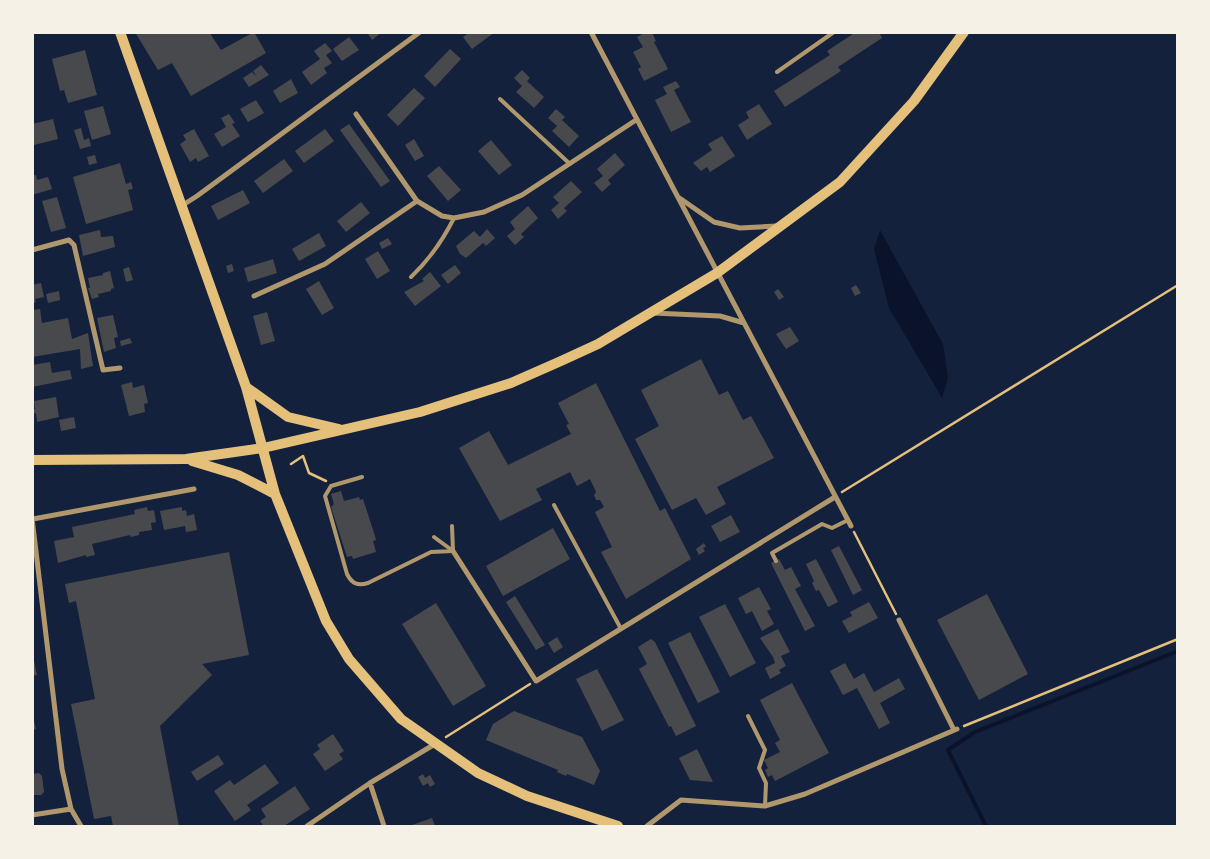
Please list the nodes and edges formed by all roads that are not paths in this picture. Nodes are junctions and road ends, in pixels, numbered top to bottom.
1 (120, 32) edge
2 (420, 32) edge
3 (591, 32) edge
4 (834, 32) edge
5 (964, 32) edge
6 (777, 72) dead end
7 (500, 99) dead end
8 (356, 114) dead end
9 (636, 120) junction
10 (570, 164) junction
11 (676, 195) junction
12 (417, 201) junction
13 (183, 205) junction
14 (454, 218) junction
15 (786, 224) junction
16 (32, 250) edge
17 (717, 273) junction
18 (411, 277) dead end
19 (254, 296) dead end
20 (650, 313) junction
21 (744, 324) junction
22 (120, 368) dead end
23 (246, 387) junction
24 (345, 431) junction
25 (263, 448) junction
26 (186, 459) junction
27 (32, 460) edge
28 (362, 477) dead end
29 (194, 490) dead end
30 (275, 494) junction
31 (835, 497) junction
32 (554, 505) dead end
33 (33, 518) edge
34 (848, 520) junction
35 (452, 526) dead end
36 (851, 526) road end
37 (434, 537) dead end
38 (453, 551) junction
39 (776, 561) dead end
40 (899, 620) road end
41 (620, 628) junction
42 (748, 716) dead end
43 (434, 744) junction
44 (370, 783) junction
45 (765, 806) junction
46 (71, 809) junction
47 (32, 815) edge
48 (81, 826) edge
49 (307, 826) edge
50 (384, 826) edge
51 (618, 826) edge
52 (648, 826) edge

1 - 13 main road
2 - 13 street
3 - 9 street
4 - 6 lane
5 - 15 main road
7 - 10 lane
8 - 12 street
9 - 10 street
9 - 11 street
10 - 14 street
11 - 15 street
11 - 17 street
12 - 14 street
12 - 19 street
13 - 23 main road
14 - 18 lane
15 - 17 main road
16 - 22 street
17 - 20 main road
17 - 21 street
20 - 21 street
20 - 24 main road
21 - 31 street
23 - 24 main road
23 - 25 main road
24 - 25 main road
25 - 26 main road
25 - 30 main road
26 - 27 main road
26 - 30 main road
28 - 38 lane
29 - 33 street
30 - 43 main road
31 - 34 street
31 - 41 street
32 - 41 lane
33 - 46 street
34 - 36 street
34 - 39 lane
35 - 38 lane
37 - 38 lane
38 - 41 street
40 - 45 street
42 - 45 lane
43 - 44 street
43 - 51 main road
44 - 49 street
44 - 50 street
45 - 52 street
46 - 47 street
46 - 48 street

